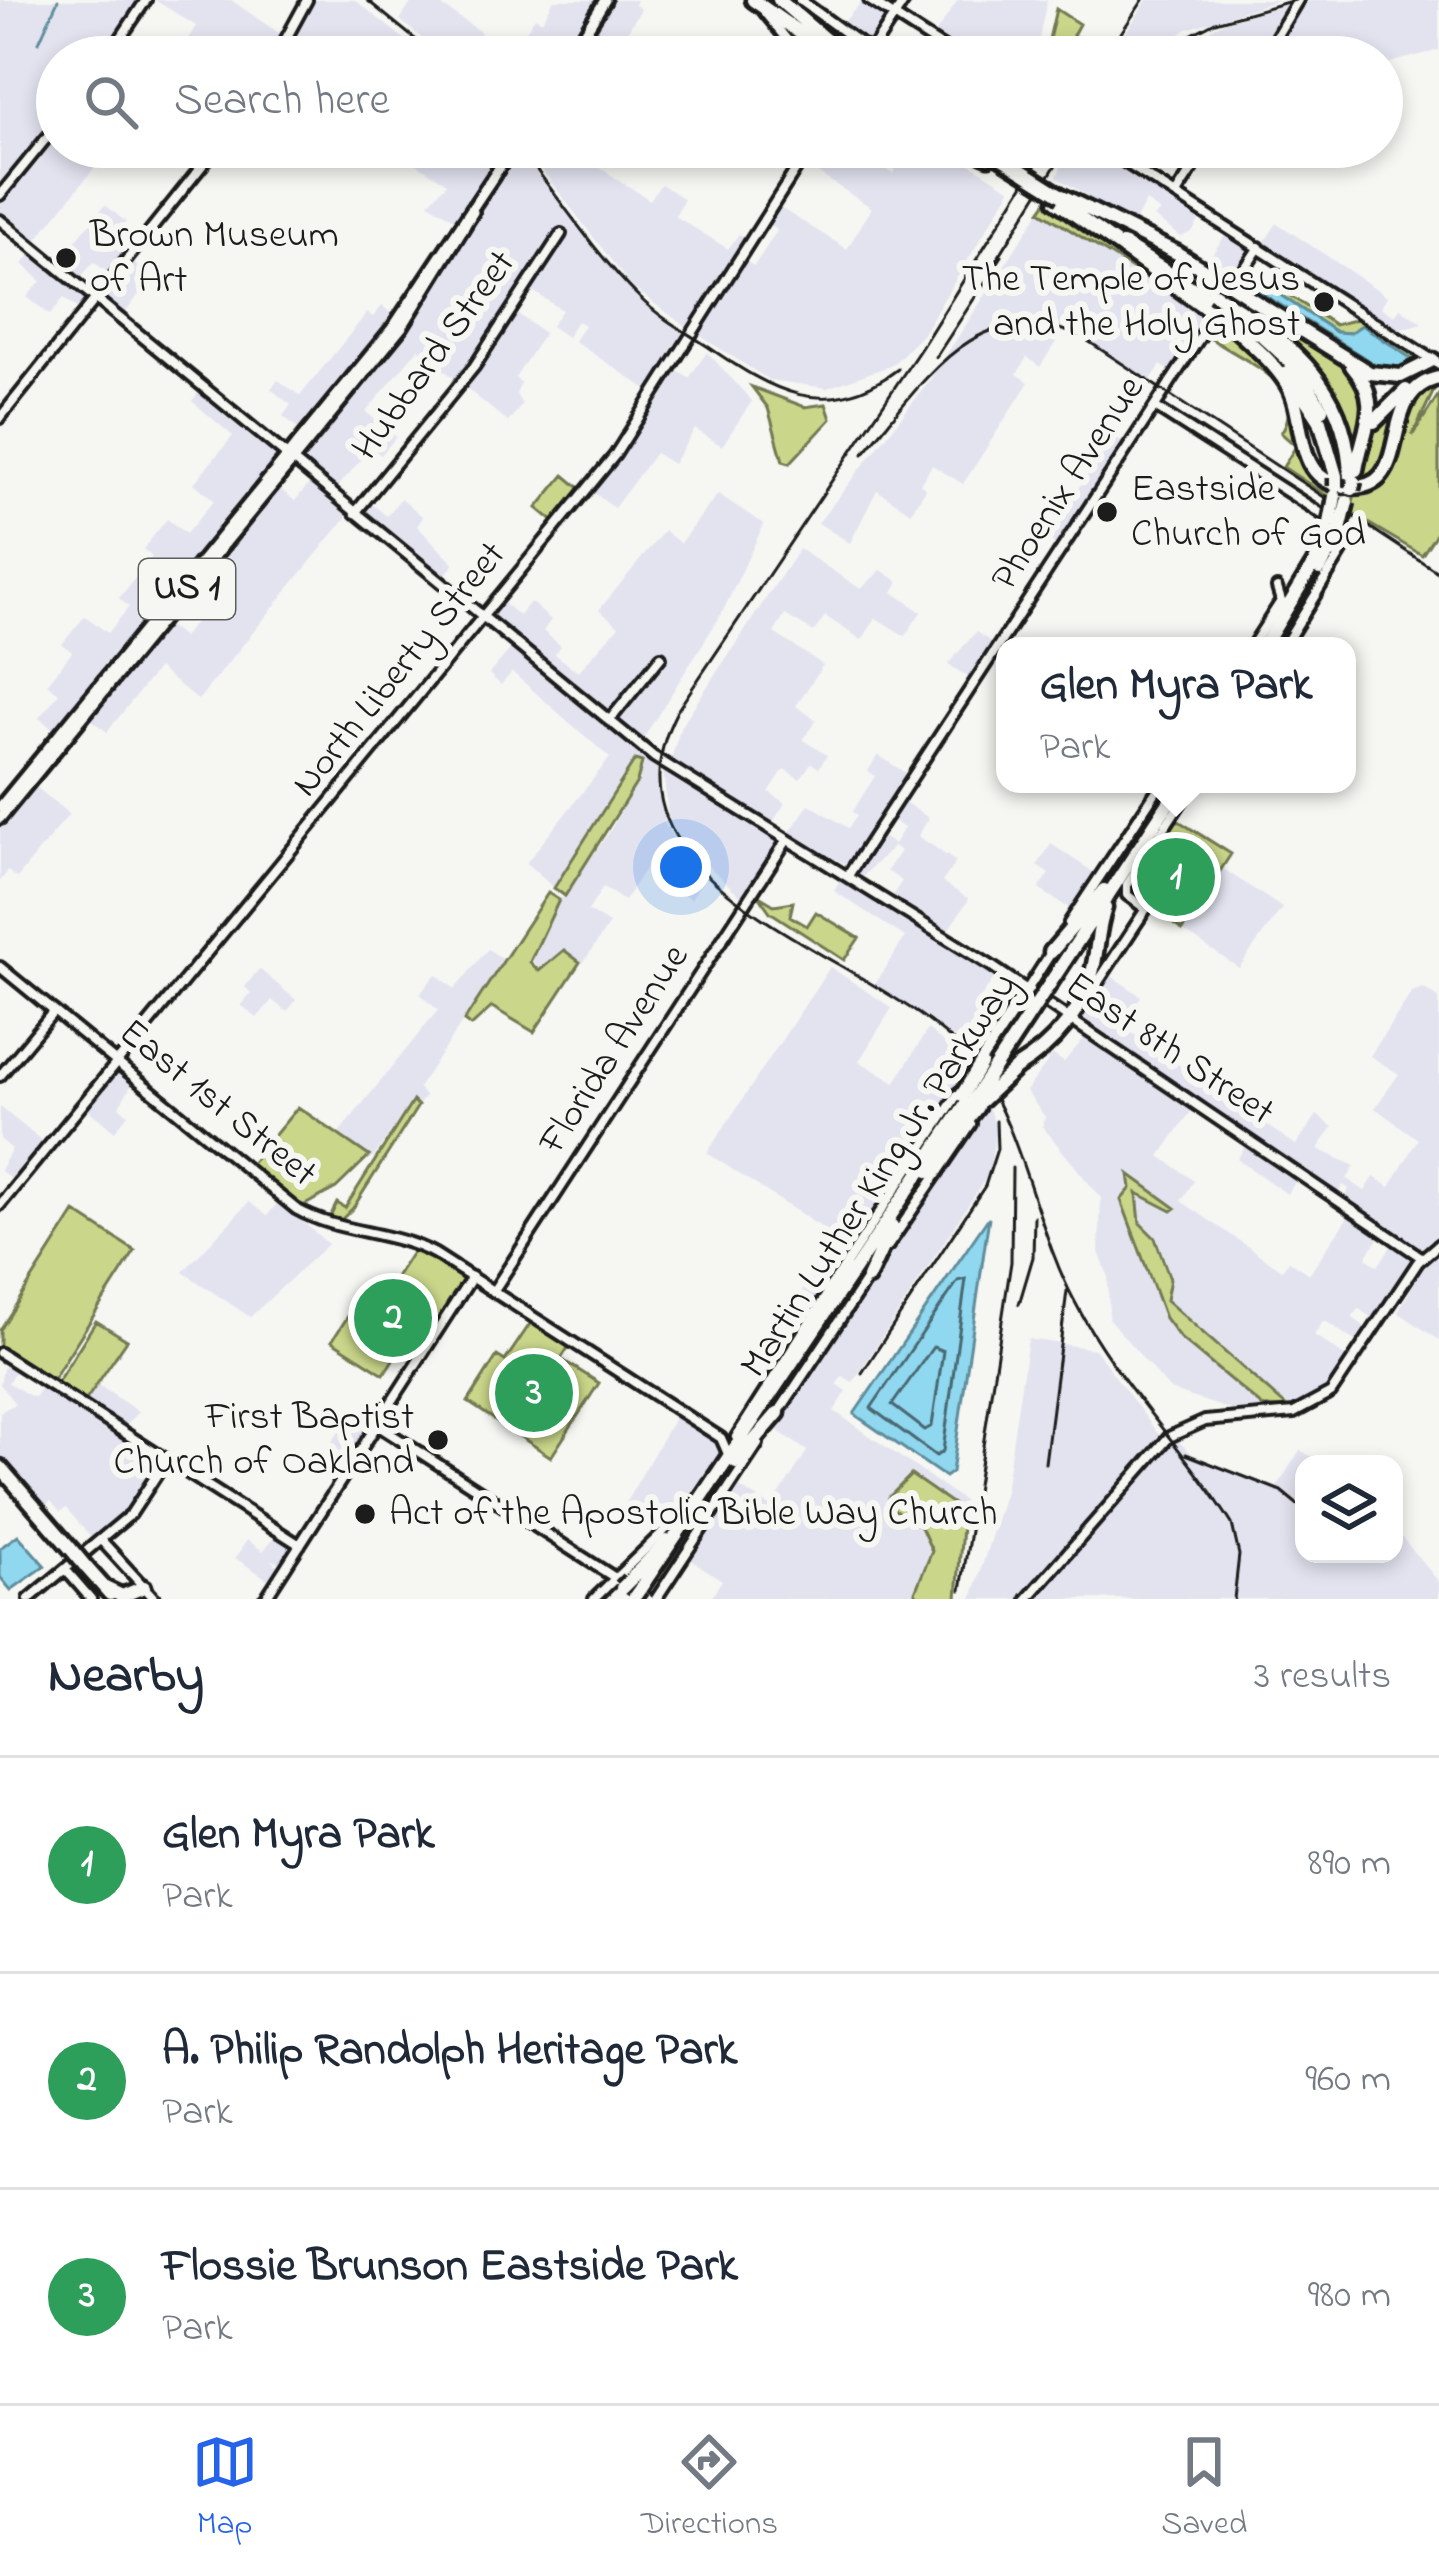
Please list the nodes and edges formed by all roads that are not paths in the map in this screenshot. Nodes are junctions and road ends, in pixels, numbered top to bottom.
1 (146, 0) edge
2 (307, 0) edge
3 (605, 0) edge
4 (775, 0) edge
5 (796, 0) edge
6 (868, 0) edge
7 (905, 0) edge
8 (1298, 0) edge
9 (754, 1) edge
10 (893, 16) junction
11 (812, 29) junction
12 (122, 36) edge
13 (287, 36) edge
14 (583, 36) edge
15 (783, 36) edge
16 (805, 36) edge
17 (813, 36) edge
18 (820, 36) edge
19 (846, 36) edge
20 (882, 36) edge
21 (925, 36) edge
22 (1277, 36) edge
23 (36, 151) edge
24 (200, 168) edge
25 (500, 168) edge
26 (797, 168) edge
27 (1013, 168) edge
28 (1134, 168) edge
29 (1193, 168) edge
30 (1176, 194) junction
31 (0, 195) edge
32 (1059, 198) junction
33 (0, 223) edge
34 (561, 234) dead end
35 (1259, 247) junction
36 (1232, 288) junction
37 (96, 301) junction
38 (1253, 301) junction
39 (1214, 316) junction
40 (1235, 317) junction
41 (1342, 358) junction
42 (1438, 361) edge
43 (1432, 380) edge
44 (1155, 406) junction
45 (0, 418) edge
46 (1367, 433) junction
47 (289, 459) junction
48 (1344, 486) junction
49 (355, 513) junction
50 (1276, 588) dead end
51 (482, 617) junction
52 (1008, 637) edge
53 (1258, 637) edge
54 (1273, 637) edge
55 (1290, 637) edge
56 (996, 656) edge
57 (661, 657) dead end
58 (609, 721) junction
59 (1155, 793) edge
60 (1173, 793) edge
61 (1173, 793) edge
62 (1187, 793) edge
63 (0, 807) edge
64 (0, 818) edge
65 (785, 843) junction
66 (1125, 870) junction
67 (849, 874) junction
68 (1105, 889) junction
69 (1051, 952) junction
70 (0, 967) edge
71 (1045, 987) junction
72 (1027, 990) junction
73 (54, 1011) junction
74 (1070, 1018) junction
75 (118, 1063) junction
76 (0, 1076) edge
77 (971, 1100) junction
78 (0, 1205) edge
79 (892, 1219) junction
80 (1439, 1244) edge
81 (1421, 1257) junction
82 (472, 1277) junction
83 (868, 1278) junction
84 (494, 1290) junction
85 (828, 1292) junction
86 (794, 1344) junction
87 (0, 1353) edge
88 (772, 1408) junction
89 (749, 1412) junction
90 (376, 1425) junction
91 (721, 1438) junction
92 (731, 1458) junction
93 (167, 1459) junction
94 (0, 1471) edge
95 (101, 1540) junction
96 (300, 1545) junction
97 (65, 1569) junction
98 (612, 1576) junction
99 (99, 1586) edge
100 (144, 1586) junction
101 (640, 1594) edge
102 (29, 1599) edge
103 (91, 1599) edge
104 (133, 1599) edge
105 (155, 1599) edge
106 (265, 1599) edge
107 (594, 1599) edge
108 (611, 1599) edge
109 (1027, 1599) edge

1 - 12 street
2 - 13 street
3 - 14 main road
4 - 11 highway
4 - 17 highway
5 - 11 highway
5 - 19 street
6 - 10 street
7 - 10 street
8 - 22 street
9 - 15 street
9 - 16 highway
10 - 20 street
10 - 21 street
11 - 18 highway
23 - 31 street
24 - 37 street
25 - 47 main road, US 1
26 - 51 street, North Liberty Street
27 - 32 highway, bridge
28 - 30 street
29 - 30 street
30 - 35 street
32 - 36 highway
32 - 39 highway
32 - 40 highway, bridge
33 - 37 street, East 8th Street
34 - 49 street, Hubbard Street
35 - 36 street, Phoenix Avenue
35 - 42 street
36 - 38 highway
36 - 39 street, Phoenix Avenue
37 - 45 street
37 - 47 street, East 8th Street
38 - 40 highway
38 - 41 highway
39 - 40 highway
39 - 44 street, Phoenix Avenue
40 - 43 highway
40 - 48 highway
40 - 48 highway
41 - 42 highway
41 - 46 highway
43 - 46 highway
44 - 52 street, Phoenix Avenue
44 - 55 street
46 - 48 highway
47 - 49 street, East 8th Street
47 - 63 main road, US 1
47 - 64 main road, US 1
48 - 54 highway, bridge
49 - 51 street, East 8th Street
50 - 53 street
51 - 58 street, East 8th Street
51 - 75 street, North Liberty Street
56 - 67 street, Phoenix Avenue
57 - 58 street
58 - 65 street, East 8th Street
59 - 69 street
60 - 66 highway, Martin Luther King Jr. Parkway
61 - 68 highway, Martin Luther King Jr. Parkway
62 - 74 street
65 - 67 street, East 8th Street
65 - 84 street, Florida Avenue
66 - 71 highway, Martin Luther King Jr. Parkway
66 - 74 highway
67 - 72 street, East 8th Street
68 - 69 highway
68 - 71 highway, Martin Luther King Jr. Parkway
69 - 72 street
70 - 73 street, East 1st Street
71 - 77 highway, Martin Luther King Jr. Parkway, bridge
72 - 74 street, East 8th Street
72 - 77 highway, bridge
73 - 75 street, East 1st Street
73 - 76 street
74 - 77 highway, bridge
74 - 81 street, East 8th Street
75 - 78 street, North Liberty Street
75 - 82 street, East 1st Street
77 - 79 highway, Martin Luther King Jr. Parkway
77 - 79 highway, Martin Luther King Jr. Parkway
79 - 83 highway
79 - 85 highway
79 - 88 highway, Martin Luther King Jr. Parkway
79 - 92 highway, Martin Luther King Jr. Parkway
80 - 81 street
81 - 109 street
82 - 84 street, East 1st Street
82 - 90 street
83 - 85 street
83 - 88 street
84 - 91 street, East 1st Street
85 - 86 street
86 - 88 highway
86 - 89 street
87 - 93 street
88 - 92 highway
88 - 101 street
88 - 101 highway, Martin Luther King Jr. Parkway
89 - 91 street
89 - 92 street
90 - 96 street
90 - 98 street
91 - 92 street
92 - 98 street
92 - 101 highway, Martin Luther King Jr. Parkway
93 - 95 street
93 - 96 street
94 - 99 highway, bridge
95 - 97 street
95 - 100 street
96 - 106 street
97 - 102 street
97 - 103 street
98 - 101 street
98 - 107 street
99 - 100 highway
100 - 104 highway
100 - 105 street
101 - 108 highway

